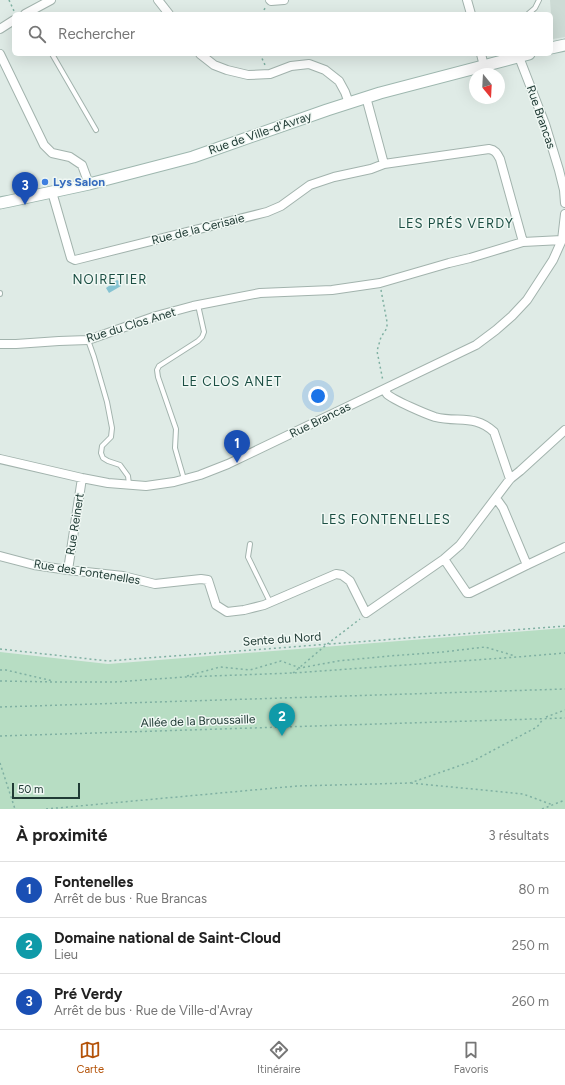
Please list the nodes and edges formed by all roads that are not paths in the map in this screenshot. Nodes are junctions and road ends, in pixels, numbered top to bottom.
1 (51, 0) edge
2 (158, 0) edge
3 (270, 0) edge
4 (284, 0) edge
5 (468, 0) edge
6 (539, 0) edge
7 (31, 12) edge
8 (167, 12) edge
9 (471, 12) edge
10 (530, 12) edge
11 (12, 21) edge
12 (0, 29) edge
13 (565, 45) edge
14 (553, 48) edge
15 (0, 54) edge
16 (53, 56) edge
17 (203, 56) edge
18 (482, 56) edge
19 (519, 56) edge
20 (522, 56) edge
21 (484, 66) junction
22 (366, 97) junction
23 (349, 103) junction
24 (96, 130) dead end
25 (384, 164) junction
26 (89, 184) junction
27 (565, 191) edge
28 (52, 192) junction
29 (0, 203) edge
30 (565, 203) edge
31 (565, 214) edge
32 (523, 242) junction
33 (564, 243) edge
34 (198, 305) junction
35 (88, 340) junction
36 (0, 344) edge
37 (385, 388) junction
38 (565, 430) edge
39 (0, 458) edge
40 (82, 478) junction
41 (184, 479) junction
42 (510, 479) junction
43 (130, 484) junction
44 (495, 499) junction
45 (250, 544) dead end
46 (565, 547) edge
47 (0, 556) edge
48 (444, 559) junction
49 (527, 564) junction
50 (68, 570) junction
51 (270, 603) junction

1 - 7 street
2 - 8 street
3 - 4 street
5 - 9 street
6 - 10 lane
11 - 12 street
13 - 14 main road
15 - 26 street
16 - 24 lane
17 - 23 street
18 - 21 street
19 - 21 main road, Rue de Ville-d'Avray
20 - 27 street, Rue Brancas
21 - 22 main road, Rue de Ville-d'Avray
22 - 23 main road, Rue de Ville-d'Avray
22 - 25 street
23 - 26 main road, Rue de Ville-d'Avray
25 - 28 street, Rue de la Cerisaie
25 - 32 street, Rue de la Cerisaie
26 - 28 main road, Rue de Ville-d'Avray
27 - 30 street, Rue Brancas
28 - 29 main road, Rue de Ville-d'Avray
31 - 33 street, Rue Brancas
32 - 33 street, Rue du Clos Anet
32 - 34 street, Rue du Clos Anet
33 - 37 street, Rue Brancas
34 - 35 street, Rue du Clos Anet
34 - 41 lane
35 - 36 street, Rue du Clos Anet
35 - 43 lane
37 - 41 street, Rue Brancas
37 - 42 street
38 - 42 street
39 - 40 street, Rue Brancas
40 - 43 street, Rue Brancas
40 - 50 street, Rue Reinert
41 - 43 street, Rue Brancas
42 - 44 street
44 - 48 street
44 - 49 street
45 - 51 lane
46 - 49 street
47 - 50 street, Rue des Fontenelles
48 - 49 street
48 - 51 street, Rue des Fontenelles
50 - 51 street, Rue des Fontenelles

